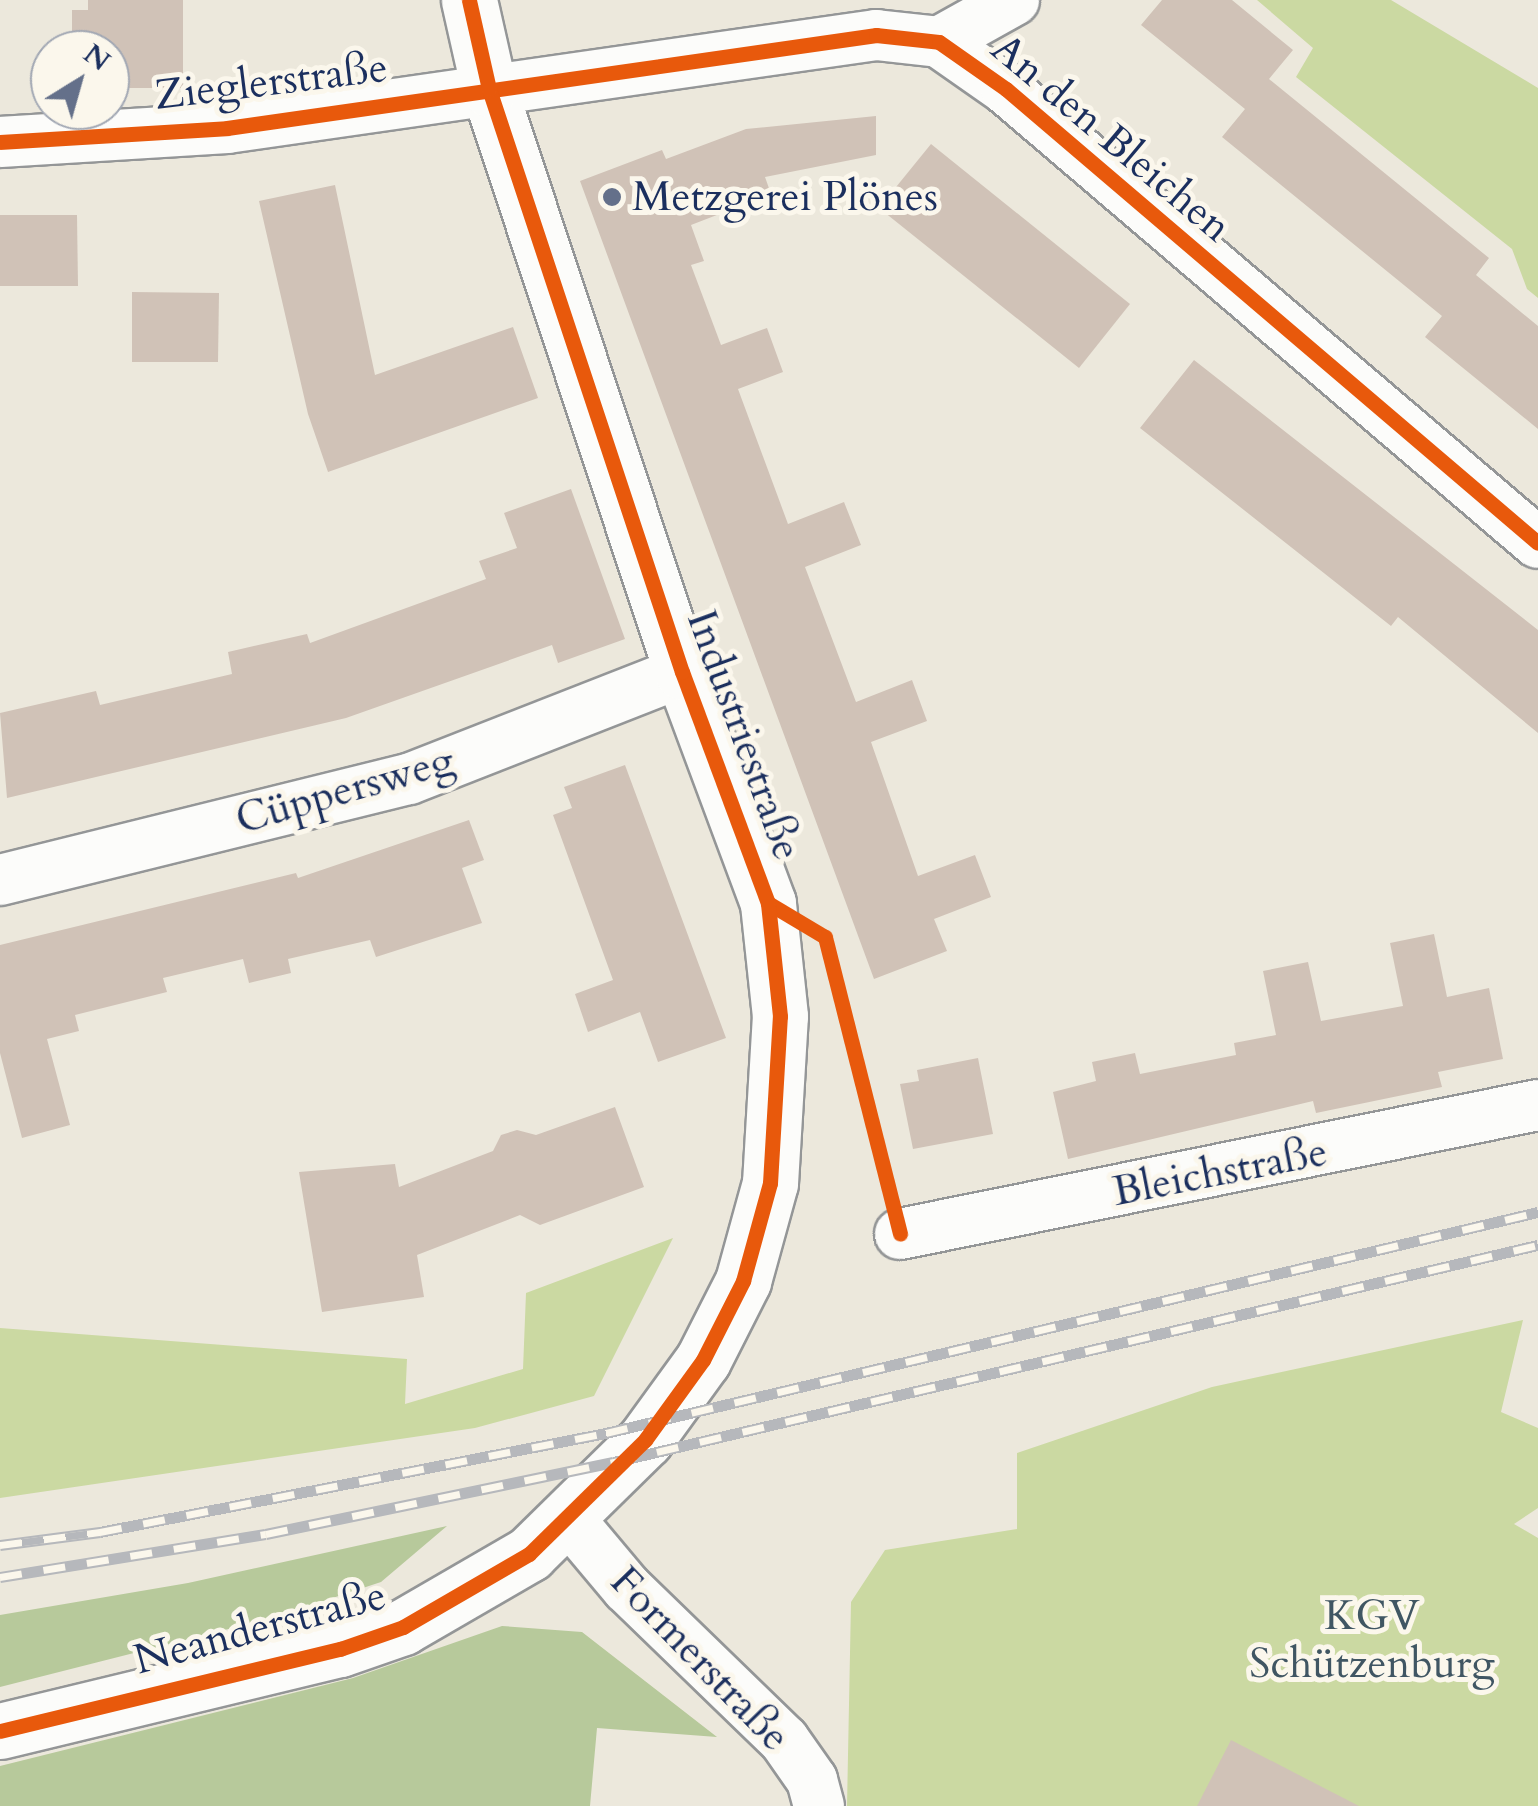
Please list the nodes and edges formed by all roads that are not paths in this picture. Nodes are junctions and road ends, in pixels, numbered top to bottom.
1 (469, 0) edge
2 (1014, 0) edge
3 (939, 42) junction
4 (489, 89) junction
5 (0, 142) edge
6 (1538, 542) edge
7 (682, 672) junction
8 (0, 880) edge
9 (1538, 1106) edge
10 (900, 1234) dead end
11 (569, 1519) junction
12 (0, 1731) edge
13 (819, 1806) edge

1 - 4 street, Industriestraße
2 - 3 street
3 - 4 street, An den Bleichen
3 - 6 street, An den Bleichen
4 - 5 street, Zieglerstraße
4 - 7 street, Industriestraße
7 - 8 street, Cüppersweg
7 - 11 street, Industriestraße
9 - 10 street, Bleichstraße
11 - 12 street, Neanderstraße
11 - 13 street, Formerstraße

